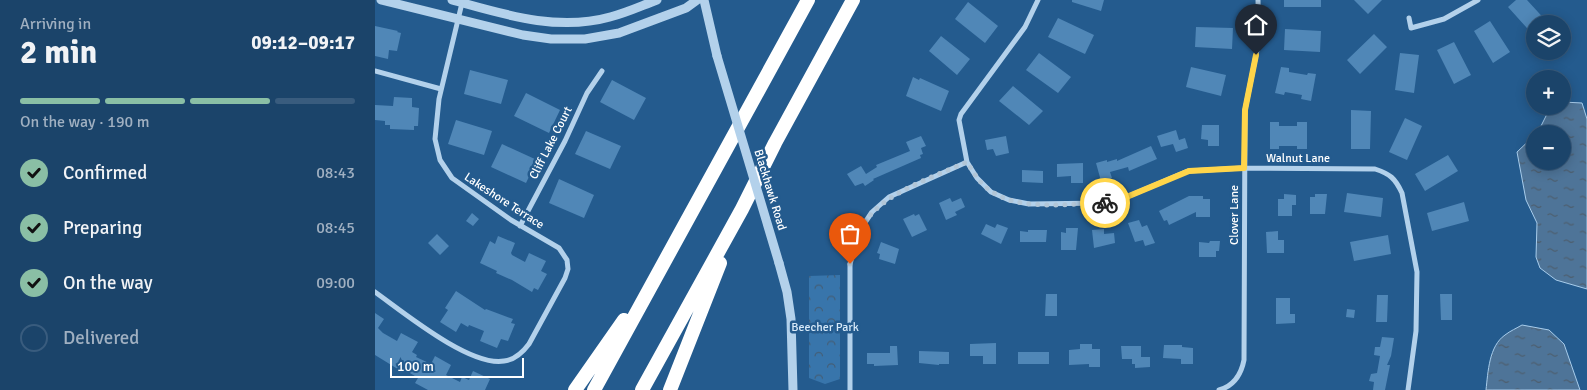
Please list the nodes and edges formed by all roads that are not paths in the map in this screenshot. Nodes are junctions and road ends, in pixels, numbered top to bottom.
1 (381, 0) edge
2 (452, 0) edge
3 (657, 0) edge
4 (697, 0) edge
5 (704, 0) edge
6 (808, 0) edge
7 (853, 0) edge
8 (1037, 0) edge
9 (1258, 0) edge
10 (1478, 0) edge
11 (462, 3) junction
12 (1409, 18) dead end
13 (458, 19) junction
14 (375, 71) edge
15 (602, 71) dead end
16 (441, 88) junction
17 (967, 162) junction
18 (1244, 168) junction
19 (742, 209) junction
20 (520, 226) junction
21 (665, 262) junction
22 (375, 292) edge
23 (575, 390) edge
24 (594, 390) edge
25 (642, 390) edge
26 (670, 390) edge
27 (793, 390) edge
28 (850, 390) edge
29 (1219, 390) edge
30 (1408, 390) edge

1 - 13 street
2 - 11 street
3 - 11 street
4 - 13 street
5 - 27 street, Blackhawk Road, bridge
6 - 21 highway
7 - 19 highway
8 - 17 street
9 - 18 street, Clover Lane
10 - 12 street
11 - 13 street, Lakeshore Terrace
13 - 16 street, Lakeshore Terrace
14 - 16 street
15 - 20 street, Cliff Lake Court
16 - 20 street, Lakeshore Terrace
17 - 18 street, Walnut Lane
17 - 28 street
18 - 29 street, Clover Lane
18 - 30 street, Walnut Lane
19 - 25 highway
19 - 26 highway
20 - 22 street, Lakeshore Terrace
21 - 23 highway
21 - 24 highway

